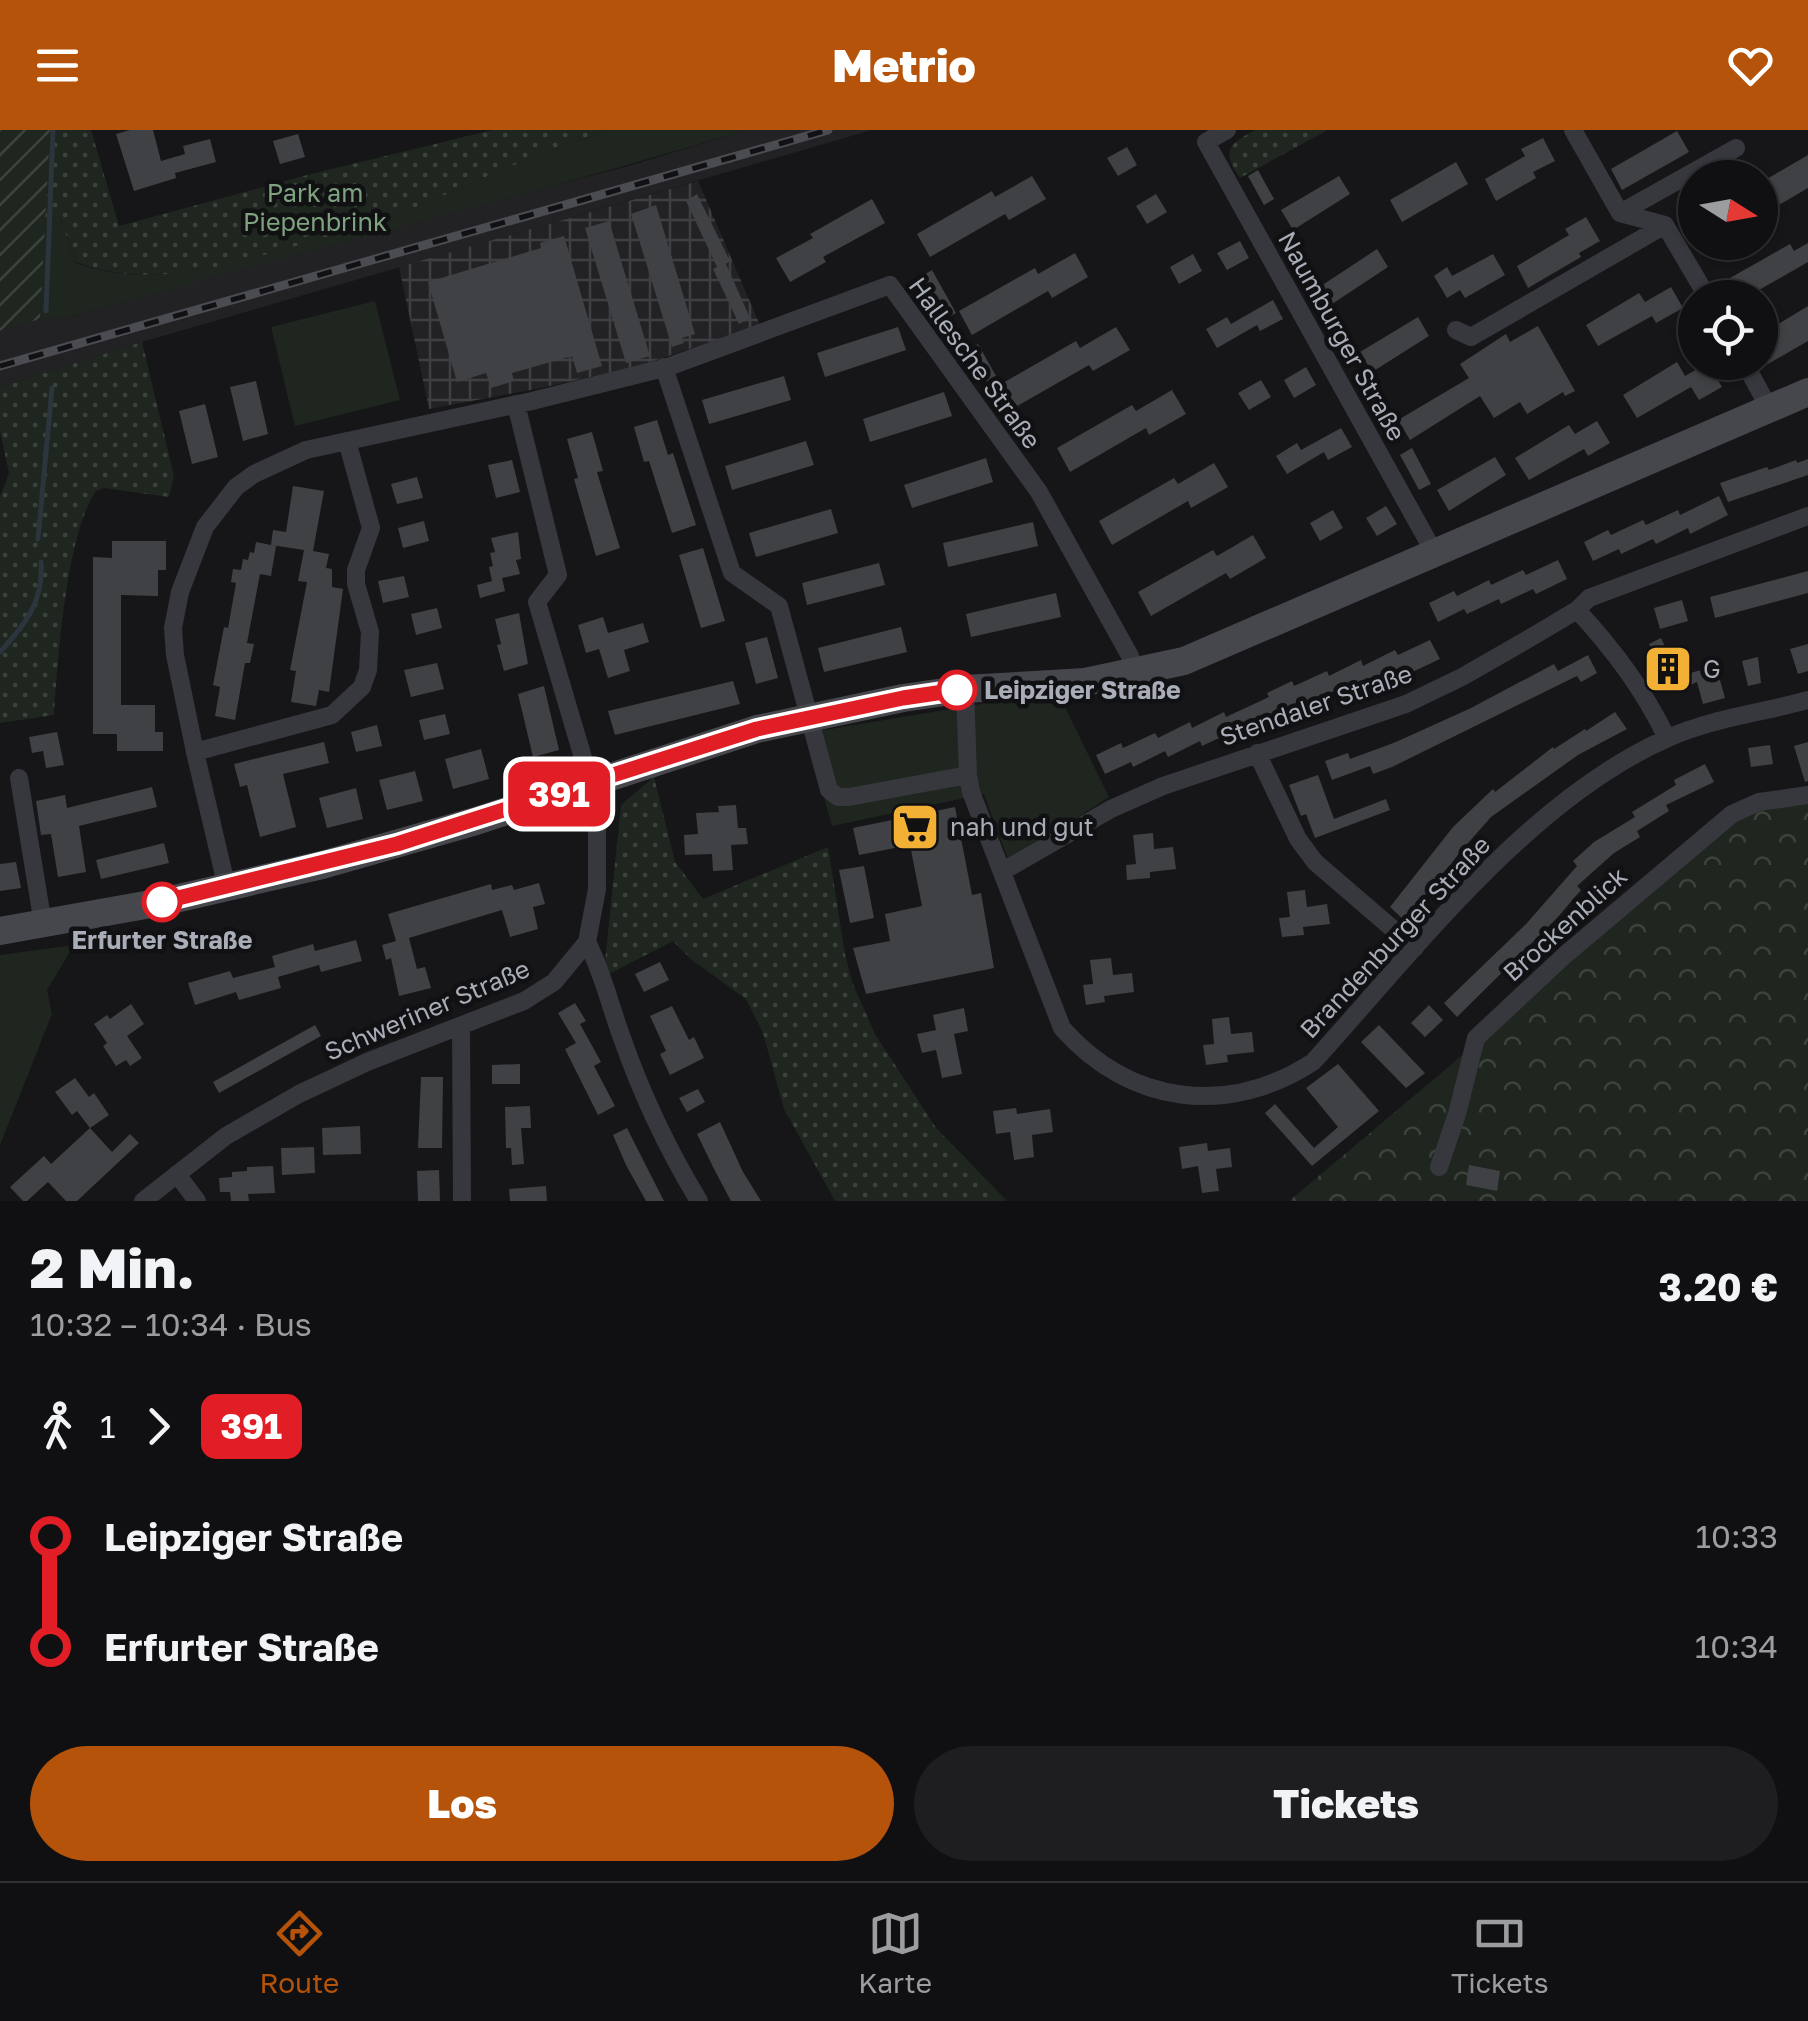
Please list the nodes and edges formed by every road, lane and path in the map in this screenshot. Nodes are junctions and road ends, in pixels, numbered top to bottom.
1 (1227, 130) edge
2 (1573, 130) edge
3 (1736, 148) dead end
4 (1620, 213) junction
5 (1665, 226) junction
6 (1697, 280) edge
7 (1456, 330) dead end
8 (666, 367) junction
9 (1754, 380) edge
10 (1808, 392) edge
11 (516, 404) junction
12 (1769, 408) junction
13 (347, 440) junction
14 (1808, 516) edge
15 (1435, 554) junction
16 (1577, 610) junction
17 (1136, 673) junction
18 (965, 689) junction
19 (1808, 700) edge
20 (809, 718) junction
21 (1668, 738) junction
22 (194, 752) junction
23 (1257, 754) junction
24 (968, 775) junction
25 (19, 778) dead end
26 (590, 783) junction
27 (1808, 795) edge
28 (1003, 871) junction
29 (227, 888) junction
30 (43, 924) junction
31 (0, 931) edge
32 (588, 942) junction
33 (1415, 948) junction
34 (461, 1027) junction
35 (1439, 1167) dead end
36 (177, 1174) junction
37 (143, 1201) edge
38 (197, 1201) edge
39 (462, 1201) edge
40 (699, 1201) edge

1 - 15 street, Naumburger Straße
2 - 4 street
3 - 4 street
4 - 5 street
5 - 6 street
5 - 7 street
8 - 11 street
8 - 17 street, Hallesche Straße
8 - 20 street
9 - 12 street
10 - 12 main road
11 - 13 street
11 - 26 street
12 - 15 main road
13 - 22 street
13 - 22 street
14 - 16 street, Stendaler Straße
15 - 17 main road
16 - 21 street
16 - 23 street, Stendaler Straße
17 - 18 main road
18 - 20 main road
18 - 24 street, Brandenburger Straße
19 - 21 street, Brandenburger Straße
20 - 24 street
20 - 26 main road
21 - 33 street, Brandenburger Straße
22 - 29 street
23 - 28 street, Stendaler Straße
23 - 33 street
24 - 28 street, Brandenburger Straße
25 - 30 street
26 - 29 main road
26 - 32 street
27 - 35 street, Brockenblick
28 - 33 street, Brandenburger Straße
29 - 30 main road
30 - 31 main road
32 - 34 street, Schweriner Straße
32 - 40 street
34 - 36 street, Schweriner Straße
34 - 39 street
36 - 37 street, Schweriner Straße
36 - 38 street

